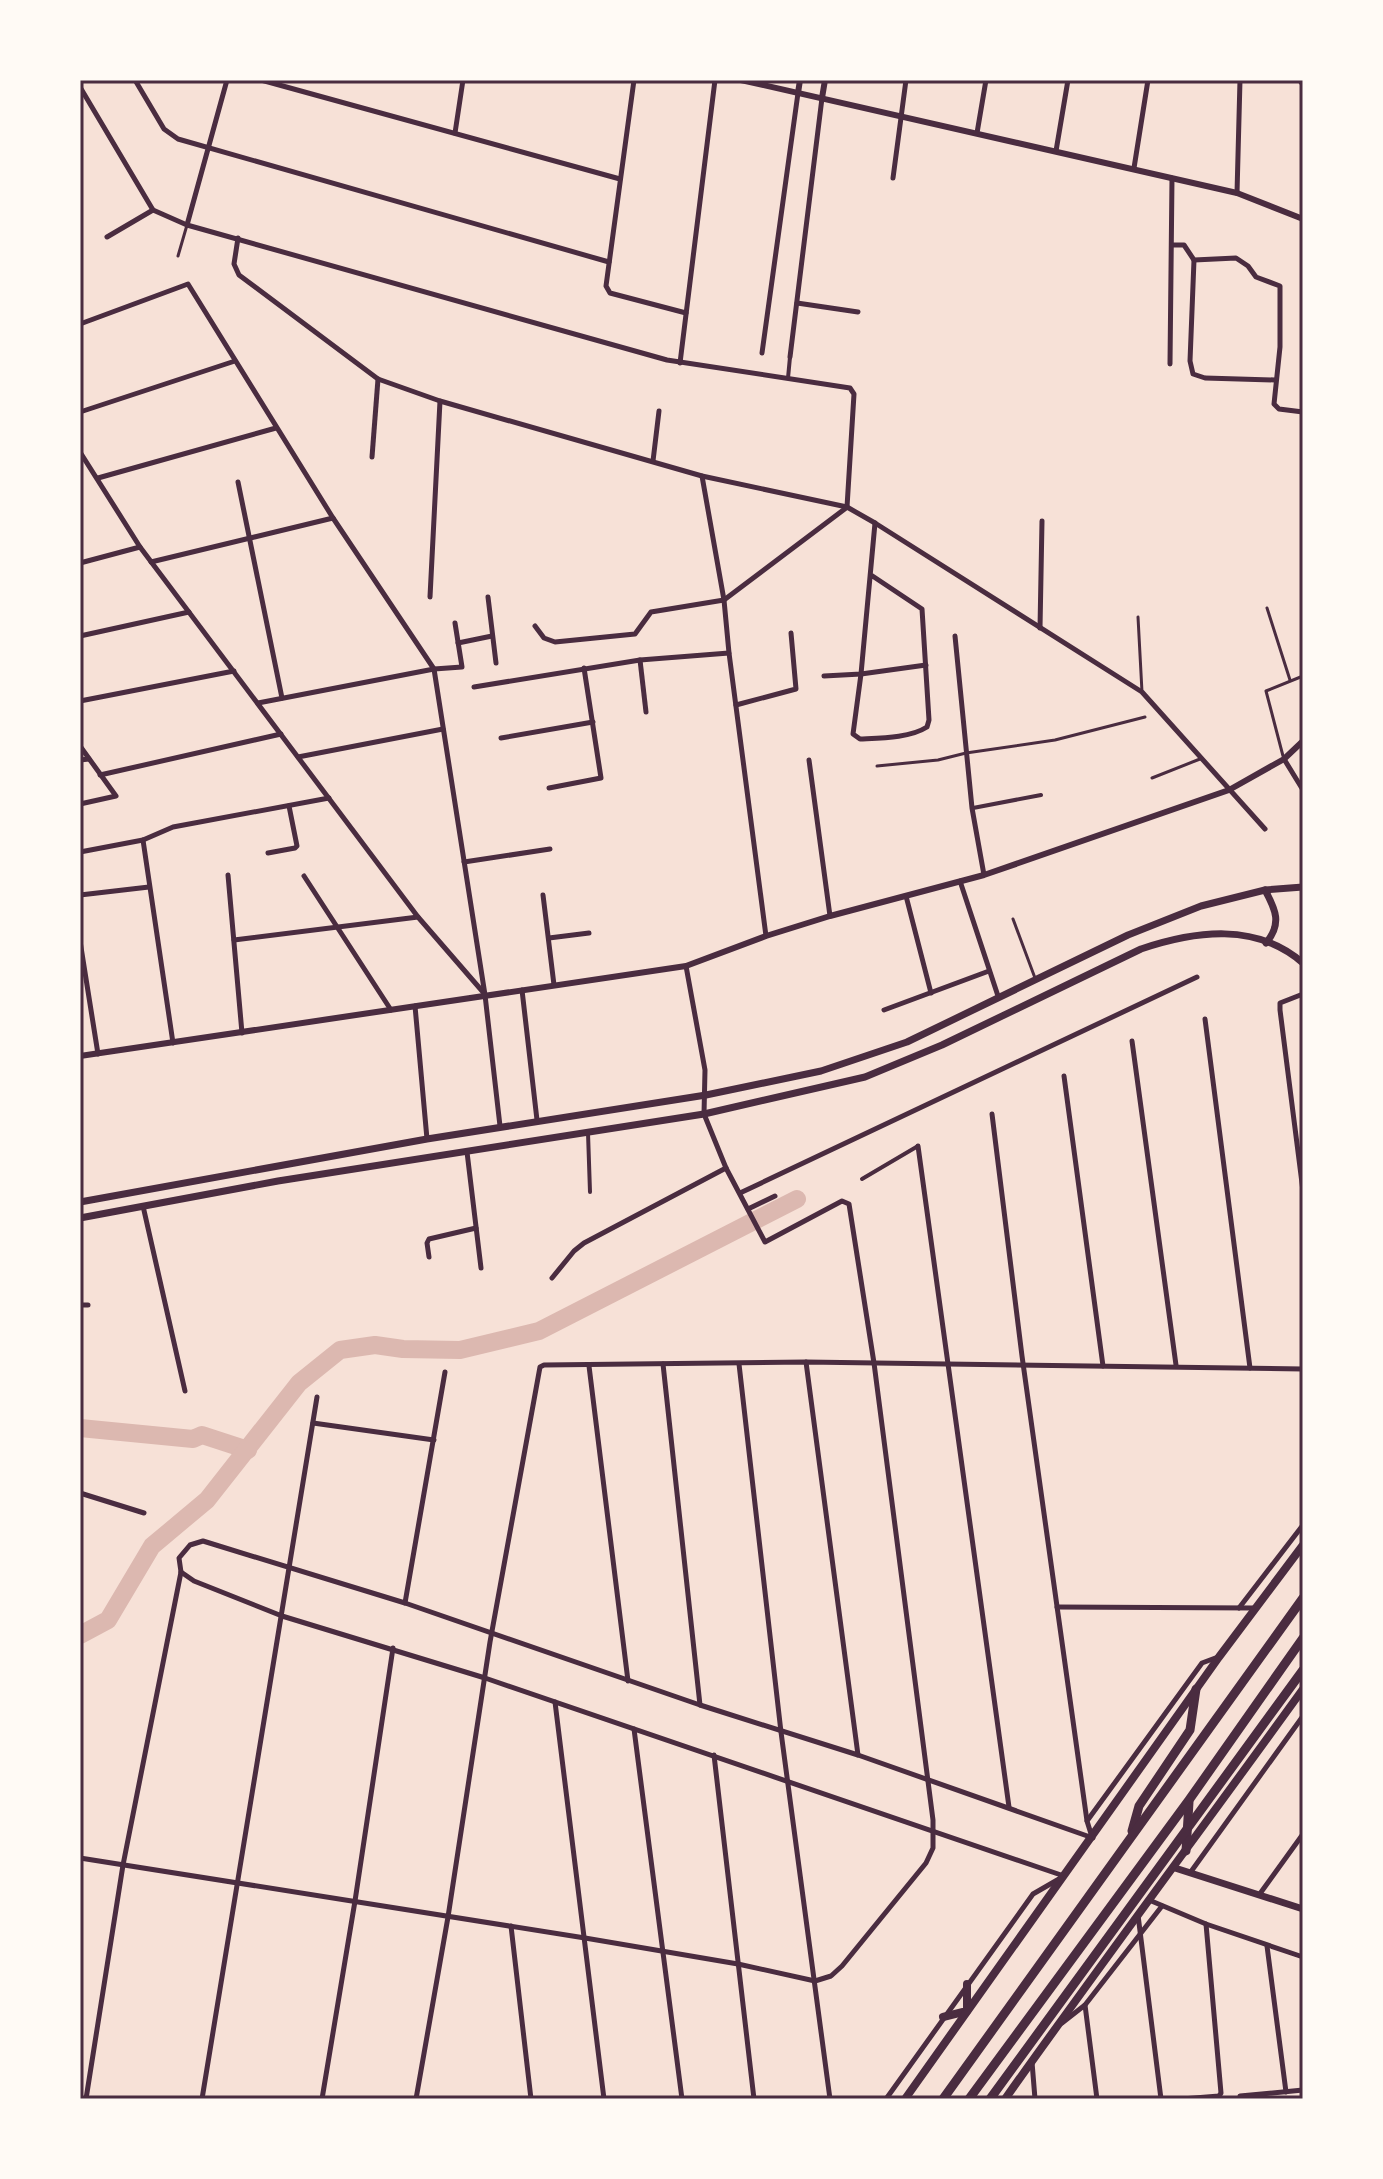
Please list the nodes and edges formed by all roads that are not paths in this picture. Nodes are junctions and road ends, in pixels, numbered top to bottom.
1 (135, 80) edge
2 (227, 80) edge
3 (261, 80) edge
4 (463, 80) edge
5 (634, 80) edge
6 (715, 80) edge
7 (741, 80) edge
8 (800, 80) edge
9 (825, 80) edge
10 (906, 80) edge
11 (986, 80) edge
12 (1068, 80) edge
13 (1148, 80) edge
14 (1240, 80) edge
15 (80, 87) edge
16 (798, 93) junction
17 (822, 98) junction
18 (900, 117) junction
19 (455, 133) junction
20 (977, 133) junction
21 (207, 149) junction
22 (1056, 151) junction
23 (1134, 168) junction
24 (1172, 177) junction
25 (893, 178) dead end
26 (620, 179) junction
27 (1237, 193) junction
28 (153, 210) junction
29 (1303, 219) edge
30 (187, 225) junction
31 (107, 237) dead end
32 (238, 238) junction
33 (1172, 245) junction
34 (178, 256) dead end
35 (1194, 260) junction
36 (609, 262) junction
37 (797, 303) junction
38 (858, 312) dead end
39 (686, 313) junction
40 (80, 324) edge
41 (762, 353) dead end
42 (790, 357) joint
43 (235, 361) junction
44 (680, 363) junction
45 (1170, 364) dead end
46 (788, 378) junction
47 (378, 379) junction
48 (1275, 380) junction
49 (440, 401) junction
50 (659, 411) dead end
51 (80, 412) edge
52 (1303, 412) edge
53 (276, 428) junction
54 (80, 452) edge
55 (372, 457) dead end
56 (653, 461) junction
57 (83, 464) edge
58 (702, 476) junction
59 (98, 478) junction
60 (238, 482) dead end
61 (847, 507) junction
62 (333, 518) junction
63 (1042, 521) dead end
64 (875, 523) junction
65 (251, 540) junction
66 (140, 547) junction
67 (151, 562) junction
68 (80, 563) edge
69 (871, 575) junction
70 (430, 597) dead end
71 (488, 597) dead end
72 (724, 600) junction
73 (1267, 608) dead end
74 (189, 612) junction
75 (1138, 617) dead end
76 (455, 623) dead end
77 (535, 626) dead end
78 (1040, 629) junction
79 (791, 633) dead end
80 (80, 636) edge
81 (492, 636) junction
82 (955, 636) dead end
83 (458, 643) junction
84 (726, 653) junction
85 (640, 660) junction
86 (496, 663) dead end
87 (926, 665) junction
88 (584, 668) junction
89 (434, 669) junction
90 (234, 671) junction
91 (861, 674) junction
92 (824, 676) dead end
93 (1303, 676) edge
94 (1290, 681) junction
95 (474, 687) dead end
96 (1142, 692) junction
97 (282, 698) junction
98 (80, 701) edge
99 (258, 703) junction
100 (735, 705) junction
101 (646, 712) dead end
102 (1145, 717) dead end
103 (593, 722) junction
104 (443, 729) junction
105 (281, 734) junction
106 (501, 738) dead end
107 (1303, 741) edge
108 (80, 746) edge
109 (966, 753) junction
110 (298, 757) junction
111 (89, 759) junction
112 (1201, 759) junction
113 (1284, 759) junction
114 (80, 760) edge
115 (809, 760) dead end
116 (877, 766) dead end
117 (100, 775) junction
118 (1152, 778) dead end
119 (549, 788) dead end
120 (1229, 790) junction
121 (1303, 790) edge
122 (1041, 795) dead end
123 (329, 798) junction
124 (80, 804) edge
125 (289, 806) junction
126 (972, 808) junction
127 (1265, 829) dead end
128 (143, 840) junction
129 (550, 849) dead end
130 (80, 852) edge
131 (268, 853) dead end
132 (464, 862) junction
133 (228, 875) dead end
134 (984, 875) junction
135 (304, 876) dead end
136 (960, 881) junction
137 (149, 887) junction
138 (1303, 887) edge
139 (1265, 890) junction
140 (80, 895) edge
141 (543, 895) dead end
142 (906, 896) junction
143 (830, 916) junction
144 (418, 917) junction
145 (1013, 919) dead end
146 (338, 928) junction
147 (589, 933) dead end
148 (766, 936) junction
149 (549, 938) junction
150 (234, 940) junction
151 (80, 941) edge
152 (1266, 943) junction
153 (1303, 963) edge
154 (686, 966) junction
155 (989, 971) junction
156 (1197, 977) dead end
157 (1035, 978) junction
158 (554, 985) junction
159 (522, 990) junction
160 (931, 993) junction
161 (1303, 994) edge
162 (485, 995) junction
163 (998, 996) junction
164 (415, 1006) junction
165 (391, 1010) junction
166 (884, 1010) dead end
167 (1205, 1019) dead end
168 (242, 1033) junction
169 (1132, 1041) dead end
170 (173, 1043) junction
171 (98, 1054) junction
172 (80, 1056) edge
173 (1064, 1076) dead end
174 (706, 1095) junction
175 (704, 1114) junction
176 (992, 1114) dead end
177 (537, 1120) junction
178 (500, 1126) junction
179 (588, 1131) junction
180 (427, 1139) junction
181 (918, 1146) joint
182 (467, 1152) junction
183 (726, 1168) junction
184 (862, 1179) dead end
185 (1303, 1191) edge
186 (590, 1192) dead end
187 (740, 1193) junction
188 (775, 1196) dead end
189 (80, 1202) edge
190 (143, 1206) junction
191 (750, 1212) junction
192 (80, 1218) edge
193 (476, 1228) junction
194 (429, 1257) dead end
195 (481, 1268) dead end
196 (552, 1278) dead end
197 (80, 1305) edge
198 (88, 1305) dead end
199 (806, 1362) junction
200 (874, 1363) junction
201 (663, 1364) junction
202 (739, 1364) junction
203 (950, 1365) junction
204 (1024, 1365) junction
205 (589, 1366) junction
206 (1103, 1366) junction
207 (1177, 1366) junction
208 (1250, 1368) junction
209 (1303, 1369) edge
210 (445, 1372) dead end
211 (185, 1391) dead end
212 (317, 1397) dead end
213 (313, 1423) junction
214 (434, 1440) junction
215 (80, 1493) edge
216 (144, 1513) dead end
217 (1303, 1525) edge
218 (1303, 1545) edge
219 (291, 1567) junction
220 (181, 1572) junction
221 (1303, 1598) edge
222 (405, 1603) junction
223 (1057, 1607) junction
224 (1239, 1608) junction
225 (1254, 1608) junction
226 (282, 1616) junction
227 (491, 1634) junction
228 (1303, 1638) edge
229 (393, 1648) junction
230 (1219, 1657) junction
231 (1303, 1670) edge
232 (485, 1678) junction
233 (628, 1681) junction
234 (1196, 1689) junction
235 (1303, 1689) edge
236 (555, 1702) junction
237 (700, 1705) junction
238 (1303, 1716) edge
239 (634, 1729) junction
240 (781, 1732) junction
241 (714, 1755) junction
242 (858, 1755) junction
243 (928, 1780) junction
244 (788, 1782) junction
245 (1189, 1800) junction
246 (1009, 1807) junction
247 (1087, 1821) junction
248 (933, 1834) junction
249 (1303, 1834) edge
250 (1131, 1835) junction
251 (1093, 1838) junction
252 (1186, 1851) junction
253 (80, 1858) edge
254 (123, 1865) junction
255 (1175, 1868) junction
256 (1190, 1873) junction
257 (1064, 1876) junction
258 (236, 1885) junction
259 (1259, 1895) junction
260 (1149, 1900) junction
261 (355, 1901) junction
262 (1162, 1906) junction
263 (1303, 1909) edge
264 (1138, 1915) junction
265 (448, 1917) junction
266 (1206, 1924) junction
267 (511, 1926) junction
268 (1141, 1934) junction
269 (585, 1938) junction
270 (1267, 1946) junction
271 (663, 1952) junction
272 (1303, 1957) edge
273 (738, 1964) junction
274 (815, 1981) junction
275 (967, 1984) junction
276 (1085, 2005) junction
277 (967, 2011) junction
278 (943, 2017) junction
279 (1050, 2034) junction
280 (1032, 2061) junction
281 (1303, 2090) edge
282 (1286, 2092) junction
283 (1240, 2096) dead end
284 (86, 2099) edge
285 (202, 2099) edge
286 (322, 2099) edge
287 (416, 2099) edge
288 (531, 2099) edge
289 (604, 2099) edge
290 (682, 2099) edge
291 (754, 2099) edge
292 (830, 2099) edge
293 (886, 2099) edge
294 (905, 2099) edge
295 (943, 2099) edge
296 (969, 2099) edge
297 (990, 2099) edge
298 (1005, 2099) edge
299 (1035, 2099) edge
300 (1097, 2099) edge
301 (1161, 2099) edge
302 (1182, 2099) edge

1 - 21 street
2 - 21 street
3 - 19 street
4 - 19 street
5 - 26 street
6 - 39 street
7 - 16 street
8 - 16 street
9 - 17 street
10 - 18 street
11 - 20 street
12 - 22 street
13 - 23 street
14 - 27 street
15 - 28 street
16 - 17 street
16 - 41 street
17 - 18 street
17 - 37 street
18 - 20 street
18 - 25 street
19 - 26 street
20 - 22 street
21 - 30 street
21 - 36 street
22 - 23 street
23 - 24 street
24 - 27 street
24 - 33 street
26 - 36 street
27 - 29 street
28 - 30 street
28 - 31 street
30 - 32 street
30 - 34 lane
32 - 44 street
32 - 47 street
33 - 35 street
33 - 45 street
35 - 48 street
35 - 48 street
36 - 39 street
37 - 38 street
37 - 42 street
39 - 44 street
40 - 43 street
42 - 46 street
43 - 51 street
43 - 53 street
44 - 46 street
46 - 61 street
47 - 49 street
47 - 55 street
48 - 52 street
49 - 56 street
49 - 70 street
50 - 56 street
53 - 59 street
53 - 62 street
54 - 57 street
56 - 58 street
57 - 59 street
58 - 61 street
58 - 72 street
59 - 66 street
60 - 65 street
61 - 64 street
61 - 72 street
62 - 65 street
62 - 89 street
63 - 78 street
64 - 69 street
64 - 78 street
65 - 67 street
65 - 97 street
66 - 67 street
66 - 68 street
67 - 74 street
69 - 87 street
69 - 91 street
71 - 81 street
72 - 77 street
72 - 84 street
73 - 94 lane
74 - 80 street
74 - 90 street
75 - 96 lane
76 - 83 street
78 - 96 street
79 - 100 street
81 - 83 street
81 - 86 street
82 - 109 street
83 - 89 street
84 - 85 street
84 - 100 street
85 - 88 street
85 - 101 street
87 - 91 street
87 - 91 street
88 - 95 street
88 - 103 street
89 - 97 street
89 - 104 street
90 - 98 street
90 - 99 street
91 - 92 street
93 - 94 lane
94 - 113 lane
96 - 112 street
97 - 99 street
99 - 105 street
100 - 148 street
102 - 109 lane
103 - 106 street
103 - 119 street
104 - 110 street
104 - 132 street
105 - 110 street
105 - 117 street
107 - 113 street
108 - 111 street
109 - 116 lane
109 - 126 street
110 - 123 street
111 - 114 street
111 - 117 street
112 - 118 lane
112 - 120 street
113 - 120 street
113 - 121 street
115 - 143 street
117 - 124 street
120 - 127 street
120 - 134 street
122 - 126 street
123 - 125 street
123 - 144 street
125 - 128 street
125 - 131 street
126 - 134 street
128 - 130 street
128 - 137 street
129 - 132 street
132 - 162 street
133 - 150 street
134 - 136 street
135 - 146 street
136 - 142 street
136 - 155 street
137 - 140 street
137 - 170 street
138 - 139 main road
139 - 152 main road
139 - 157 main road
141 - 149 street
142 - 143 street
142 - 160 street
143 - 148 street
144 - 146 street
144 - 162 street
145 - 157 lane
146 - 150 street
146 - 165 street
147 - 149 street
148 - 154 street
149 - 158 street
150 - 168 street
151 - 171 street
152 - 153 main road
152 - 175 main road
154 - 158 street
154 - 174 street
155 - 160 street
155 - 163 street
156 - 187 street
157 - 163 main road
158 - 159 street
159 - 162 street
159 - 177 street
160 - 166 street
161 - 185 street
162 - 164 street
162 - 178 street
163 - 174 main road
164 - 165 street
164 - 180 street
165 - 168 street
167 - 208 street
168 - 170 street
169 - 207 street
170 - 171 street
171 - 172 street
173 - 206 street
174 - 175 street
174 - 177 main road
175 - 179 main road
175 - 183 street
176 - 204 street
177 - 178 main road
178 - 180 main road
179 - 182 main road
179 - 186 street
180 - 189 main road
181 - 184 street
181 - 203 street
182 - 190 main road
182 - 193 street
183 - 187 street
183 - 196 street
187 - 191 street
188 - 191 street
190 - 192 main road
190 - 211 street
191 - 200 street
193 - 194 street
193 - 195 street
197 - 198 street
199 - 200 street
199 - 202 street
199 - 242 street
200 - 203 street
200 - 243 street
201 - 202 street
201 - 205 street
201 - 237 street
202 - 240 street
203 - 204 street
203 - 246 street
204 - 206 street
204 - 223 street
205 - 227 street
205 - 233 street
206 - 207 street
207 - 208 street
208 - 209 street
210 - 214 street
212 - 213 street
213 - 214 street
213 - 219 street
214 - 222 street
215 - 216 street
217 - 224 street
218 - 225 main road
219 - 220 street
219 - 222 street
219 - 226 street
220 - 226 street
220 - 254 street
221 - 250 highway
222 - 227 street
223 - 224 street
223 - 247 street
224 - 225 street
225 - 230 main road
226 - 229 street
226 - 258 street
227 - 232 street
227 - 233 street
228 - 245 highway
229 - 232 street
229 - 261 street
230 - 234 main road
230 - 247 street
231 - 297 highway
232 - 236 street
232 - 265 street
233 - 237 street
234 - 250 highway
234 - 251 main road
235 - 252 main road
236 - 239 street
236 - 269 street
237 - 240 street
238 - 256 street
239 - 241 street
239 - 271 street
240 - 242 street
240 - 244 street
241 - 244 street
241 - 273 street
242 - 243 street
243 - 246 street
243 - 248 street
244 - 248 street
244 - 274 street
245 - 252 highway
245 - 296 highway
246 - 251 street
247 - 251 street
248 - 257 street
248 - 274 street
249 - 259 street
250 - 295 highway
251 - 257 main road
252 - 255 main road
253 - 254 street
254 - 258 street
254 - 284 street
255 - 256 main road
255 - 260 main road
256 - 259 main road
257 - 275 street
257 - 277 main road
258 - 261 street
258 - 285 street
259 - 263 main road
260 - 262 street
260 - 264 main road
261 - 265 street
261 - 286 street
262 - 266 street
262 - 268 street
264 - 268 street
264 - 279 main road
265 - 267 street
265 - 287 street
266 - 270 street
266 - 302 street
267 - 269 street
267 - 288 street
268 - 276 street
268 - 301 street
269 - 271 street
269 - 289 street
270 - 272 street
270 - 282 street
271 - 273 street
271 - 290 street
273 - 274 street
273 - 291 street
274 - 292 street
275 - 277 main road
275 - 278 street
276 - 279 street
276 - 300 street
277 - 278 main road
277 - 294 main road
278 - 293 street
279 - 280 main road
280 - 298 main road
280 - 299 street
281 - 282 street
282 - 283 street

